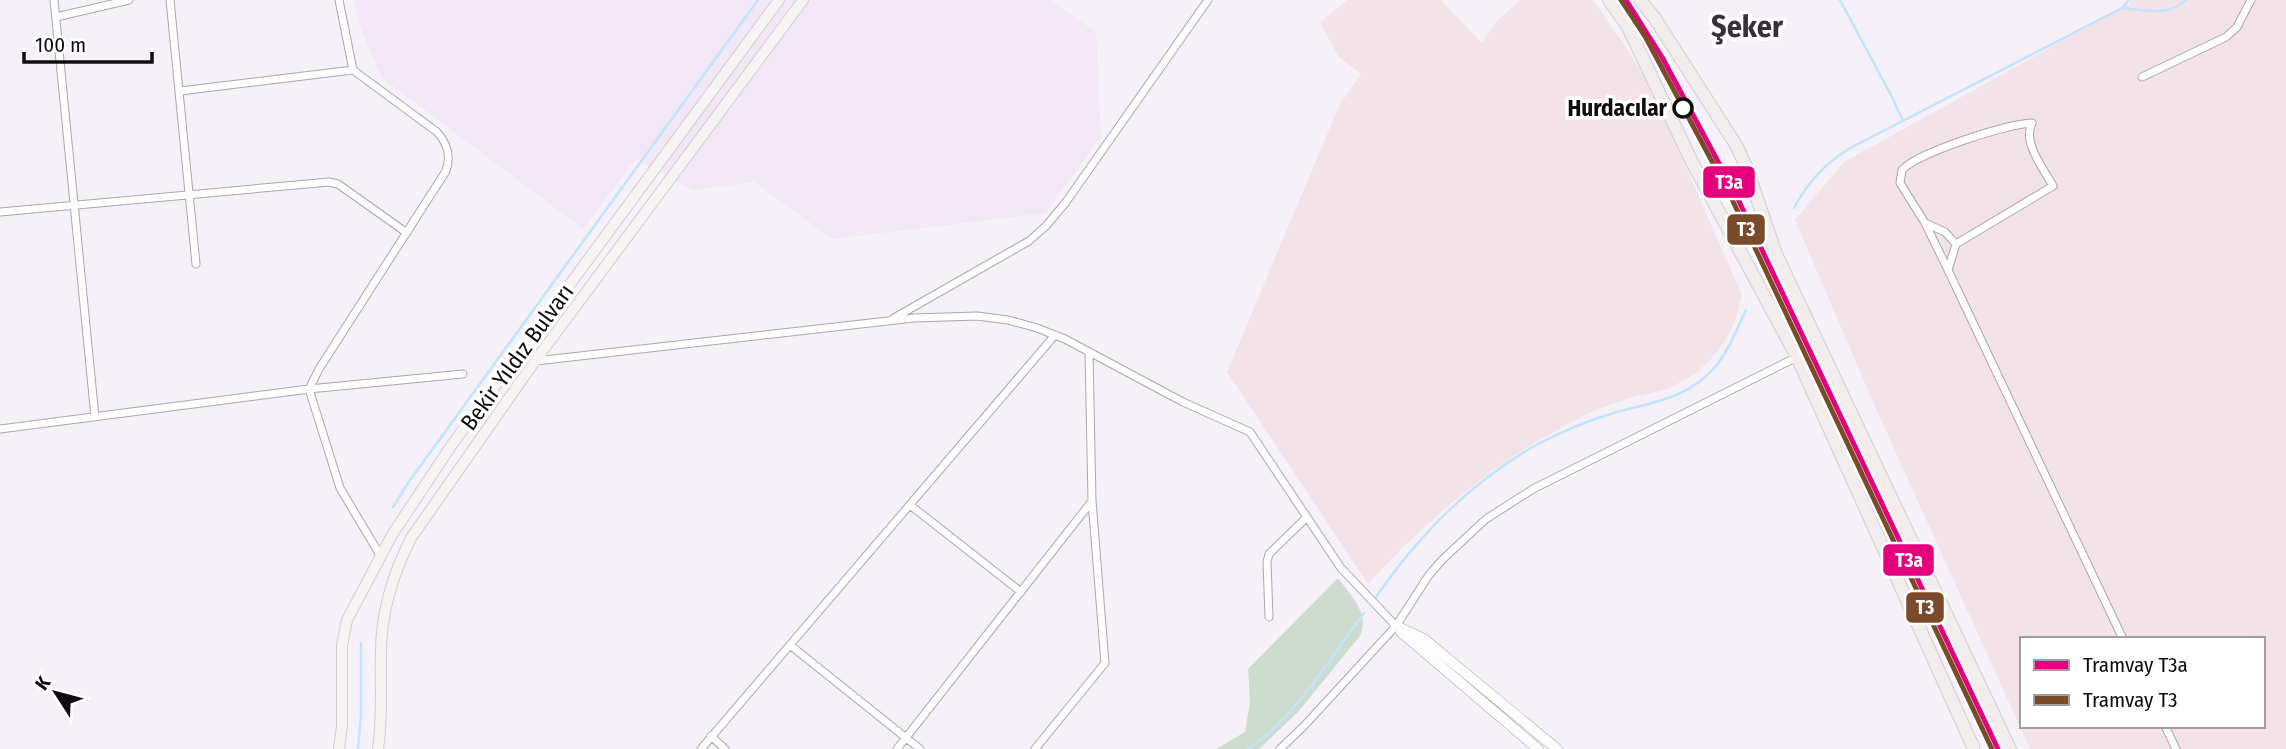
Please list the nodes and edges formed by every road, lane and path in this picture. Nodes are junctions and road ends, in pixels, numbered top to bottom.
1 (54, 0) edge
2 (129, 0) edge
3 (170, 0) edge
4 (340, 0) edge
5 (779, 0) edge
6 (803, 0) edge
7 (1208, 0) edge
8 (1609, 0) edge
9 (1640, 0) edge
10 (2251, 0) edge
11 (55, 17) junction
12 (353, 70) junction
13 (2142, 77) dead end
14 (180, 91) junction
15 (190, 196) junction
16 (76, 205) junction
17 (0, 212) edge
18 (1925, 223) junction
19 (407, 233) junction
20 (1956, 244) junction
21 (196, 264) dead end
22 (1948, 270) junction
23 (891, 320) junction
24 (1055, 335) junction
25 (1088, 352) junction
26 (1797, 357) junction
27 (535, 361) junction
28 (463, 374) dead end
29 (309, 389) junction
30 (94, 416) junction
31 (0, 429) edge
32 (1092, 501) junction
33 (909, 505) junction
34 (1307, 517) junction
35 (380, 555) junction
36 (1021, 592) junction
37 (1269, 617) dead end
38 (1396, 626) junction
39 (2122, 637) edge
40 (790, 645) junction
41 (2166, 728) edge
42 (711, 736) junction
43 (906, 737) junction
44 (339, 749) edge
45 (378, 749) edge
46 (701, 749) edge
47 (725, 749) edge
48 (897, 749) edge
49 (920, 749) edge
50 (1035, 749) edge
51 (1280, 749) edge
52 (1538, 749) edge
53 (1557, 749) edge
54 (1974, 749) edge
55 (2010, 749) edge
56 (2176, 749) edge

1 - 11 street
2 - 11 street
3 - 14 street
4 - 12 street
5 - 35 main road, Bekir Yıldız Bulvarı
6 - 27 main road, Bekir Yıldız Bulvarı
7 - 23 street
8 - 26 highway
9 - 55 highway
10 - 13 street
11 - 16 street
12 - 14 street
12 - 19 street
14 - 15 street
15 - 16 street
15 - 19 street
15 - 21 street
16 - 17 street
16 - 30 street
18 - 20 street
18 - 20 street
18 - 22 street
19 - 29 street
20 - 22 street
22 - 39 street
23 - 24 street
23 - 27 street
24 - 25 street
24 - 33 street
25 - 32 street
25 - 34 street
26 - 38 street
26 - 54 highway
27 - 45 main road, Bekir Yıldız Bulvarı
28 - 29 street
29 - 30 street
29 - 35 street
30 - 31 street
32 - 36 street
32 - 50 street
33 - 36 street
33 - 40 street
34 - 37 street
34 - 38 street
35 - 44 main road, Bekir Yıldız Bulvarı
36 - 43 street
38 - 51 street
38 - 52 street
38 - 53 street
40 - 42 street
40 - 43 street
41 - 56 street
42 - 46 street
42 - 47 street
43 - 48 street
43 - 49 street

